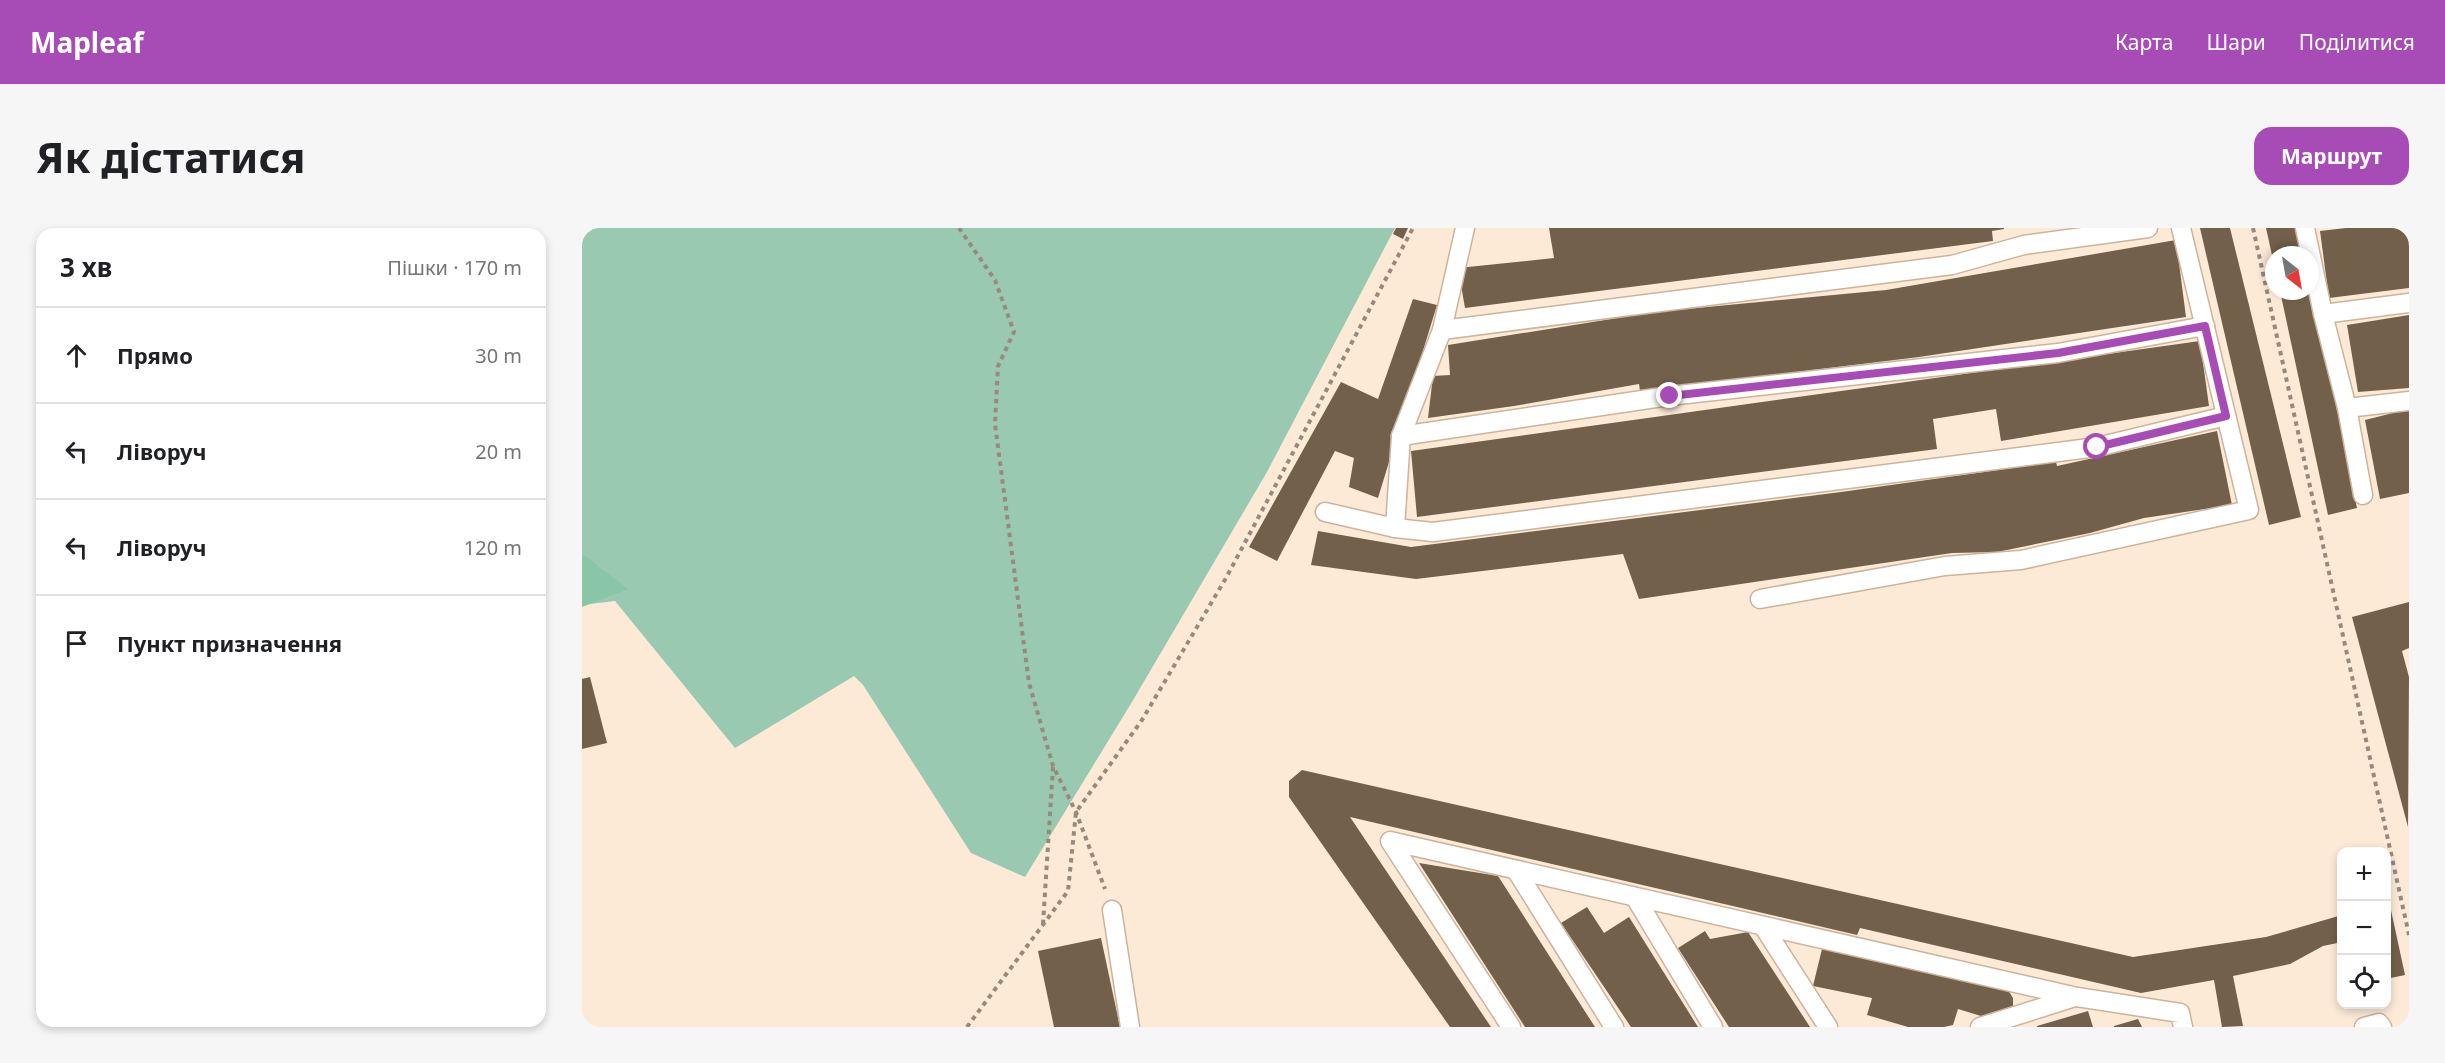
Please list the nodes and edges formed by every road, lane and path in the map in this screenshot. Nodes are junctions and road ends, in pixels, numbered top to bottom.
1 (959, 228) edge
2 (1413, 228) edge
3 (1465, 228) edge
4 (2148, 228) edge
5 (2181, 228) edge
6 (2253, 228) edge
7 (2305, 228) edge
8 (2409, 303) edge
9 (2323, 314) junction
10 (2205, 326) junction
11 (1442, 330) junction
12 (2409, 401) edge
13 (2348, 408) junction
14 (2226, 416) junction
15 (1401, 436) junction
16 (2363, 495) dead end
17 (1326, 512) dead end
18 (1395, 528) junction
19 (1760, 599) dead end
20 (1053, 766) junction
21 (1076, 812) junction
22 (1516, 870) junction
23 (1635, 897) junction
24 (1112, 910) joint
25 (1043, 924) junction
26 (1763, 926) junction
27 (2409, 935) edge
28 (2077, 997) junction
29 (967, 1027) edge
30 (1130, 1027) edge
31 (1511, 1027) edge
32 (1614, 1027) edge
33 (1713, 1027) edge
34 (1828, 1027) edge
35 (1980, 1027) edge
36 (2183, 1027) edge
37 (2364, 1027) edge
38 (2382, 1027) edge

1 - 20 path
2 - 21 path
3 - 11 lane
4 - 11 lane
5 - 10 lane
6 - 27 path
7 - 9 lane
8 - 9 lane
9 - 13 lane
10 - 14 lane
10 - 15 lane
11 - 15 lane
12 - 13 lane
13 - 16 lane
14 - 18 lane
14 - 19 lane
15 - 18 lane
17 - 18 lane
20 - 21 path
20 - 25 path
21 - 24 path
21 - 25 path
22 - 23 lane
22 - 31 lane
22 - 32 lane
23 - 26 lane
23 - 33 lane
24 - 30 lane
25 - 29 path
26 - 28 lane
26 - 34 lane
28 - 35 lane
28 - 36 lane
37 - 38 lane

